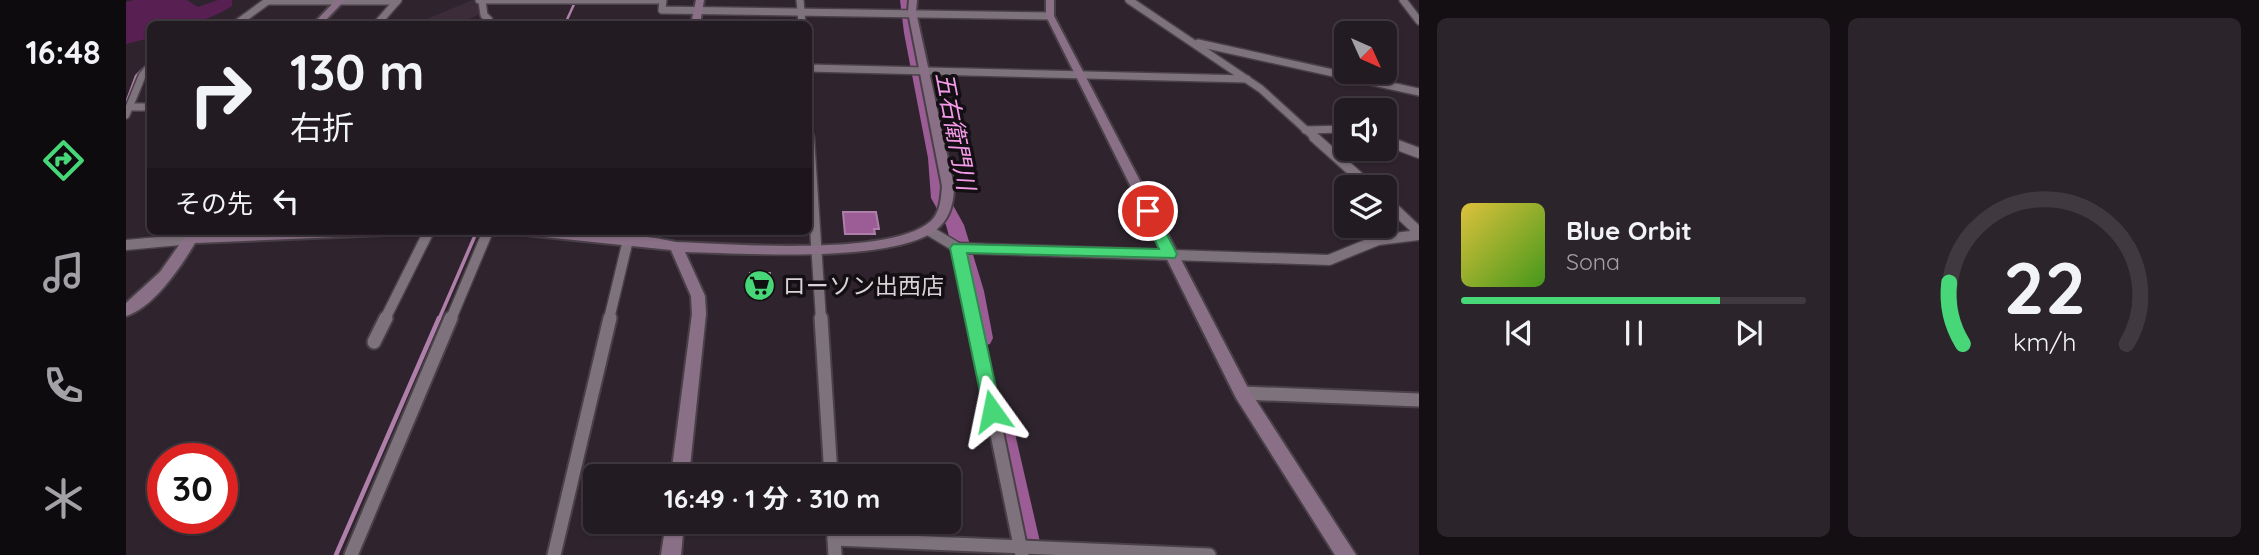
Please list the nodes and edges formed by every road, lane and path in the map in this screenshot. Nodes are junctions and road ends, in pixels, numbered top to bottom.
1 (269, 0) edge
2 (340, 0) edge
3 (481, 0) edge
4 (583, 0) edge
5 (800, 0) edge
6 (913, 0) edge
7 (1050, 0) edge
8 (1129, 0) edge
9 (1401, 0) edge
10 (397, 1) edge
11 (699, 5) edge
12 (801, 10) junction
13 (912, 12) junction
14 (1051, 16) junction
15 (489, 20) dead end
16 (240, 21) edge
17 (320, 21) edge
18 (380, 21) edge
19 (802, 21) edge
20 (1419, 21) edge
21 (1192, 42) junction
22 (812, 68) edge
23 (147, 70) edge
24 (923, 71) junction
25 (1079, 75) junction
26 (1247, 79) junction
27 (1419, 92) edge
28 (131, 107) junction
29 (147, 107) edge
30 (126, 115) edge
31 (1334, 129) edge
32 (1305, 130) junction
33 (1397, 145) edge
34 (1419, 153) edge
35 (1356, 175) edge
36 (1397, 212) edge
37 (812, 213) edge
38 (928, 230) junction
39 (1419, 234) edge
40 (193, 235) edge
41 (427, 235) edge
42 (486, 235) edge
43 (571, 235) edge
44 (660, 237) edge
45 (628, 240) junction
46 (126, 245) edge
47 (676, 247) junction
48 (708, 247) junction
49 (818, 248) junction
50 (958, 248) junction
51 (1170, 254) junction
52 (686, 269) junction
53 (126, 312) edge
54 (374, 342) dead end
55 (1242, 393) junction
56 (1419, 400) edge
57 (681, 464) edge
58 (830, 464) edge
59 (674, 534) edge
60 (835, 547) edge
61 (1021, 550) edge
62 (351, 555) edge
63 (554, 555) edge
64 (671, 555) edge
65 (1209, 555) edge
66 (1346, 555) edge

1 - 2 street
1 - 16 street
2 - 10 street
2 - 17 street
3 - 4 street
3 - 15 street
4 - 11 street
5 - 12 street
6 - 13 street
7 - 14 street
8 - 21 street
9 - 20 street
10 - 18 street
11 - 12 street
12 - 13 street
12 - 19 street
13 - 14 street
13 - 24 street
14 - 25 street
21 - 26 street
21 - 27 street
22 - 24 street
23 - 28 street
24 - 25 street
24 - 38 street
25 - 26 street
25 - 51 street
26 - 32 street
28 - 29 street
28 - 30 street
31 - 32 street
32 - 35 street
33 - 34 street
36 - 39 street
37 - 49 street
38 - 49 street
38 - 50 street
39 - 51 street
40 - 46 street
40 - 53 street
41 - 54 street
42 - 62 street
43 - 45 street
44 - 45 street
44 - 47 street
45 - 63 street
47 - 48 street
47 - 52 street
48 - 49 street
48 - 52 street
49 - 58 street
50 - 51 street
50 - 61 street
51 - 55 street
52 - 57 street
55 - 56 street
55 - 66 street
59 - 64 street
60 - 61 street
61 - 65 street

